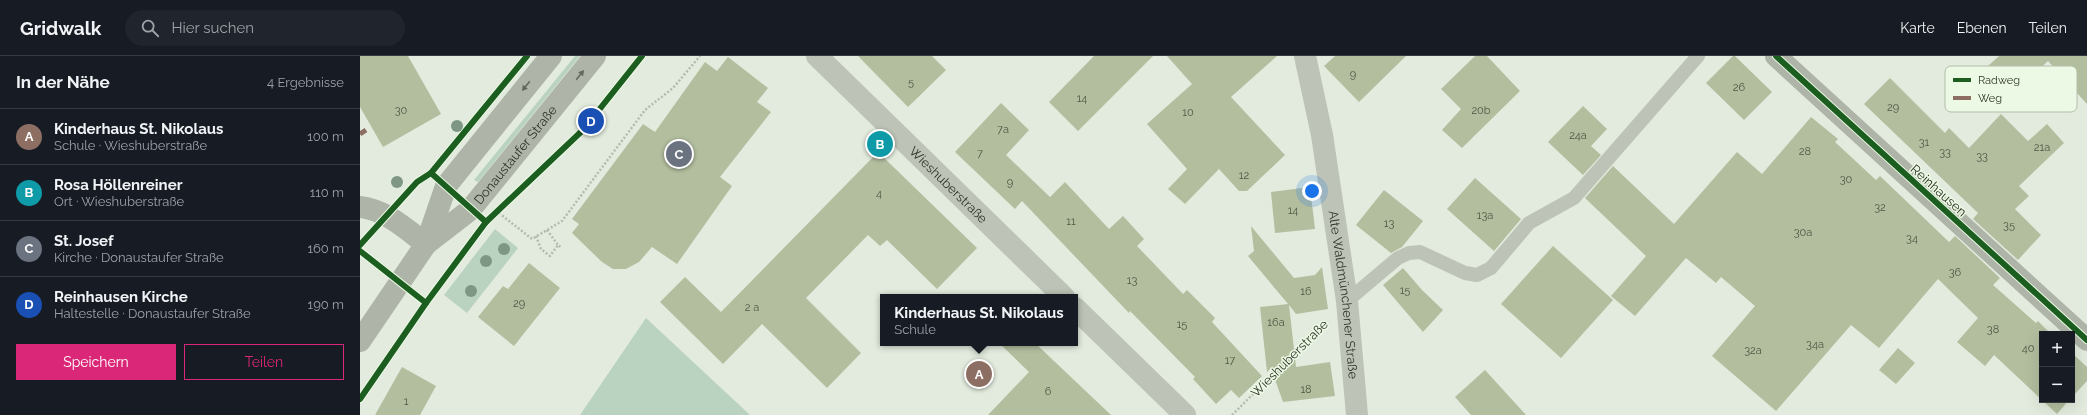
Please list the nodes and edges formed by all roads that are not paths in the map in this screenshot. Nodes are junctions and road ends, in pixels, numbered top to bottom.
1 (595, 56) edge
2 (817, 56) edge
3 (1305, 56) edge
4 (1698, 56) edge
5 (1776, 56) edge
6 (547, 57) edge
7 (360, 207) edge
8 (426, 244) junction
9 (1061, 294) edge
10 (1347, 301) junction
11 (1078, 311) edge
12 (2087, 340) edge
13 (360, 342) edge
14 (1185, 415) edge
15 (1357, 415) edge

8 -> 1 street, Donaustaufer Straße
2 - 9 street, Wieshuberstraße
3 - 10 street, Alte Waldmünchener Straße
4 - 10 lane
5 - 12 street, Reinhausen
6 -> 8 street
7 - 8 street
8 - 13 street
10 - 15 street, Alte Waldmünchener Straße
11 - 14 street

